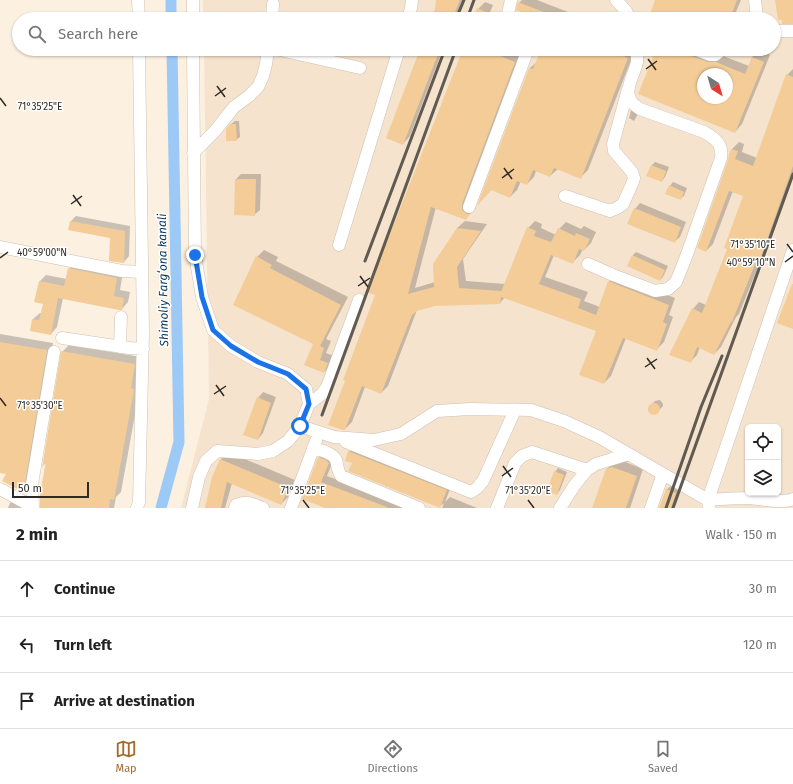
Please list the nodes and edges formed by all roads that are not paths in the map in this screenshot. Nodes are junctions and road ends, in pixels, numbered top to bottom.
1 (138, 0) edge
2 (193, 0) edge
3 (412, 0) edge
4 (511, 0) edge
5 (616, 0) edge
6 (755, 0) edge
7 (273, 4) dead end
8 (139, 12) edge
9 (193, 12) edge
10 (272, 12) edge
11 (410, 12) edge
12 (509, 12) edge
13 (626, 12) edge
14 (756, 12) edge
15 (781, 31) edge
16 (793, 31) edge
17 (139, 56) edge
18 (193, 56) edge
19 (267, 56) edge
20 (307, 56) edge
21 (396, 56) edge
22 (526, 56) edge
23 (637, 56) edge
24 (360, 68) dead end
25 (628, 86) junction
26 (193, 153) junction
27 (565, 196) dead end
28 (469, 207) dead end
29 (339, 245) dead end
30 (0, 247) edge
31 (793, 250) edge
32 (588, 264) dead end
33 (142, 272) junction
34 (359, 300) dead end
35 (121, 317) dead end
36 (62, 338) dead end
37 (120, 347) junction
38 (143, 349) junction
39 (54, 352) dead end
40 (309, 404) junction
41 (515, 410) junction
42 (300, 426) junction
43 (319, 432) junction
44 (334, 437) junction
45 (313, 448) junction
46 (629, 454) junction
47 (587, 470) junction
48 (663, 474) junction
49 (0, 489) edge
50 (793, 499) edge
51 (708, 504) edge
52 (33, 508) edge
53 (137, 508) edge
54 (192, 508) edge
55 (235, 508) edge
56 (263, 508) edge
57 (291, 508) edge
58 (419, 508) edge
59 (497, 508) edge
60 (560, 508) edge
61 (651, 508) edge

1 - 8 street
2 - 9 street
3 - 11 street
4 - 12 street
5 - 13 street
6 - 14 street
7 - 10 street
15 - 16 street
17 - 33 street
18 - 26 street
19 - 26 street
20 - 24 street
21 - 29 street
22 - 28 street
23 - 25 street
25 - 27 street
25 - 32 street
26 - 40 street
30 - 33 street
31 - 51 street
33 - 38 street
34 - 40 street
35 - 37 street
36 - 37 street
37 - 38 street
38 - 53 street
39 - 52 street
40 - 42 street
41 - 44 street
41 - 44 street
41 - 46 street
42 - 43 street
42 - 54 street
43 - 44 street
43 - 45 street
45 - 57 street
45 - 58 street
46 - 47 street
46 - 48 street
47 - 59 street
47 - 60 street
48 - 51 street
48 - 61 street
49 - 52 street
50 - 51 street
55 - 56 street

